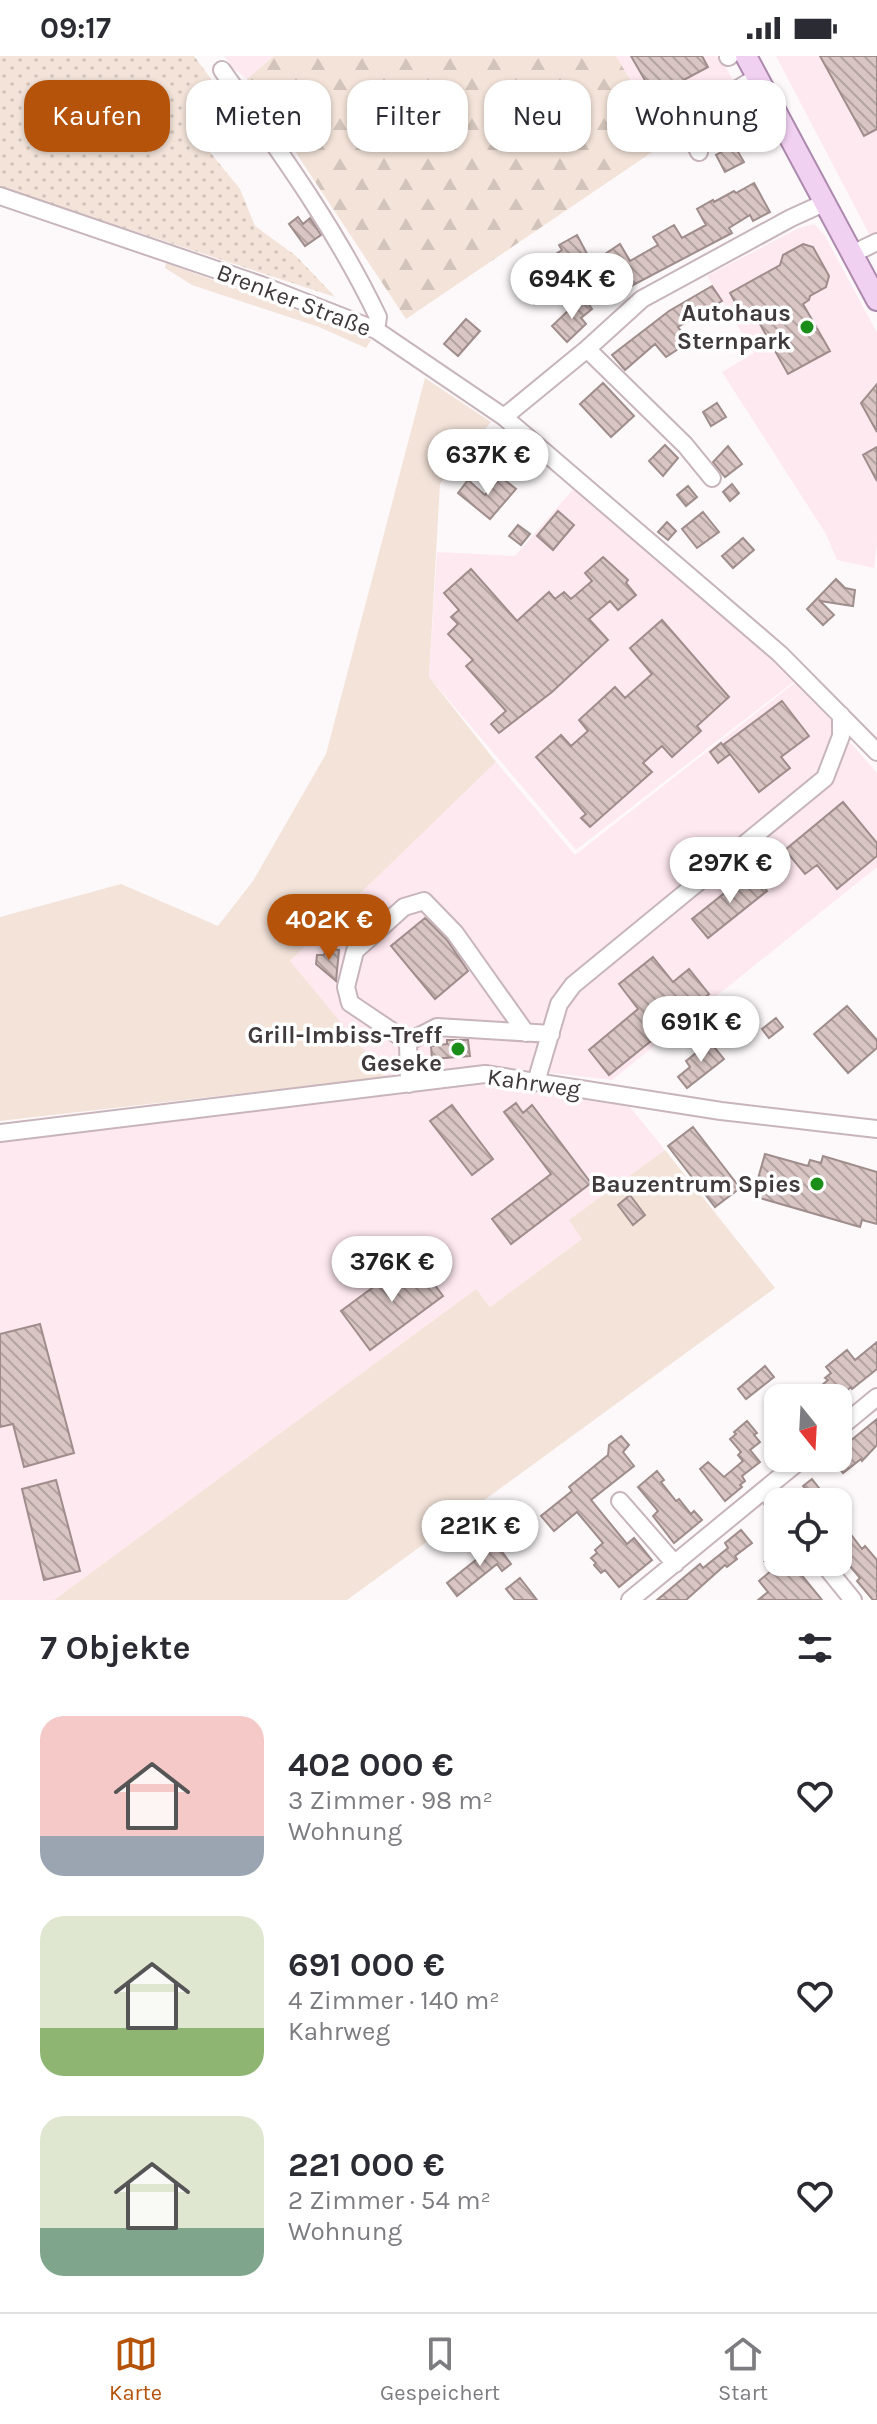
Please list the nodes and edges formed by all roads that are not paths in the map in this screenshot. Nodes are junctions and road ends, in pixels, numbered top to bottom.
1 (746, 56) edge
2 (222, 70) dead end
3 (757, 77) junction
4 (752, 80) edge
5 (0, 196) edge
6 (824, 203) junction
7 (877, 242) edge
8 (852, 254) junction
9 (877, 300) edge
10 (376, 330) junction
11 (587, 349) junction
12 (504, 417) junction
13 (712, 478) dead end
14 (841, 715) junction
15 (877, 752) edge
16 (526, 1033) junction
17 (551, 1034) junction
18 (408, 1042) junction
19 (536, 1082) junction
20 (409, 1084) junction
21 (877, 1129) edge
22 (0, 1133) edge
23 (877, 1397) edge
24 (852, 1418) edge
25 (786, 1472) edge
26 (766, 1488) edge
27 (764, 1490) edge
28 (620, 1501) dead end
29 (675, 1564) junction
30 (833, 1576) edge
31 (630, 1600) edge
32 (853, 1600) edge

1 - 3 main road
2 - 10 street
3 - 4 street
3 - 6 main road
5 - 10 street, Brenker Straße
6 - 8 main road
6 - 11 street
7 - 8 street
8 - 9 main road
10 - 12 street, Brenker Straße
11 - 12 street
11 - 13 street
12 - 14 street, Brenker Straße
14 - 15 street, Brenker Straße
14 - 17 street
16 - 17 street
16 - 18 street
16 - 18 street
17 - 19 street
18 - 20 street
19 - 20 street, Kahrweg
19 - 21 street, Kahrweg
20 - 22 street, Kahrweg
23 - 24 street
25 - 26 street
27 - 29 street
28 - 29 street
29 - 31 street
30 - 32 street

